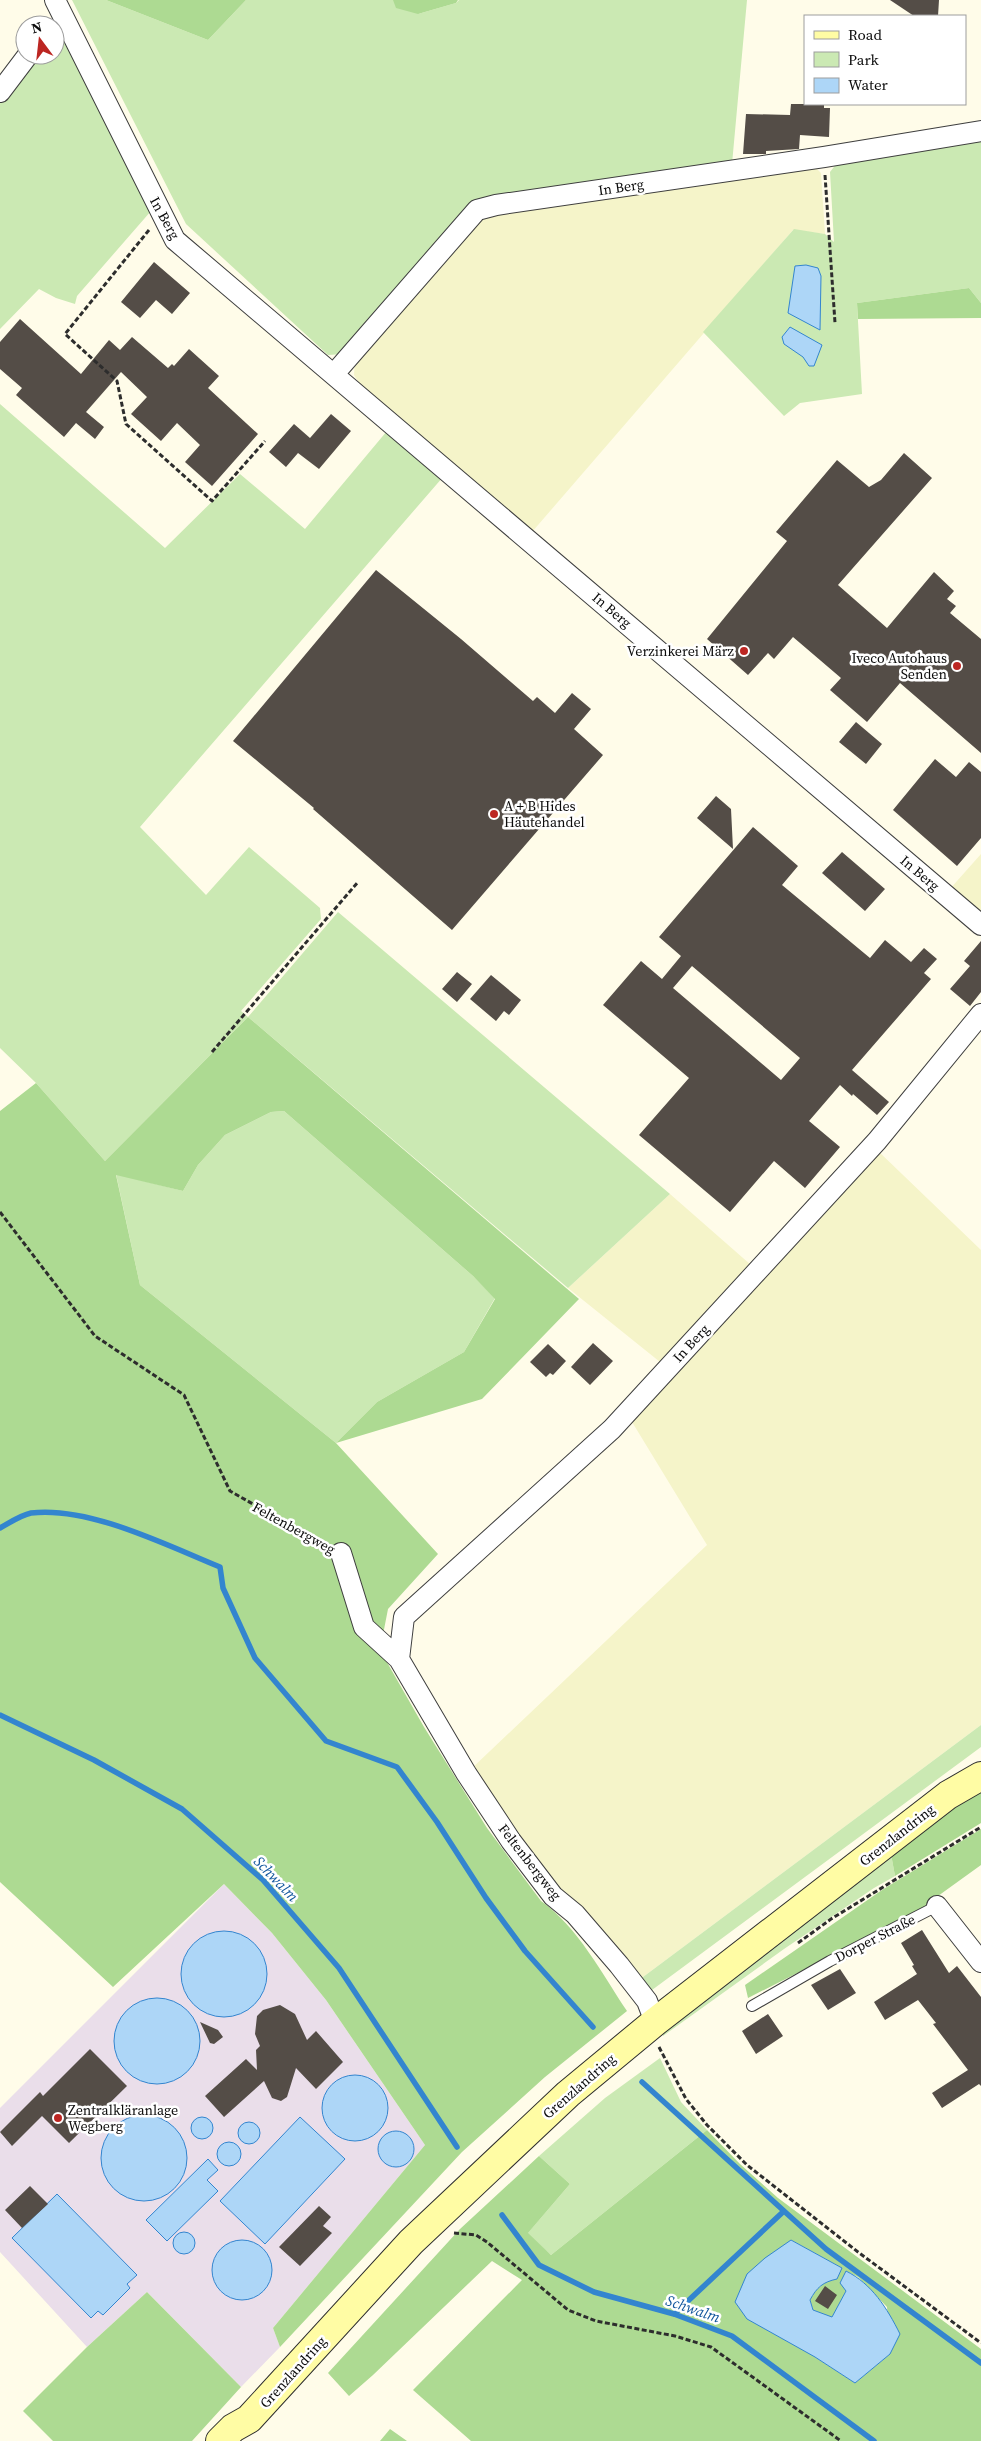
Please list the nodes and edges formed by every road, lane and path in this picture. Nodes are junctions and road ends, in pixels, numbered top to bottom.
1 (56, 12) edge
2 (20, 65) edge
3 (0, 92) edge
4 (981, 131) edge
5 (824, 157) junction
6 (162, 214) junction
7 (835, 323) dead end
8 (334, 374) junction
9 (265, 441) dead end
10 (358, 882) dead end
11 (981, 924) edge
12 (981, 1014) edge
13 (212, 1052) dead end
14 (0, 1212) edge
15 (341, 1554) joint
16 (399, 1659) junction
17 (981, 1764) edge
18 (981, 1776) edge
19 (948, 1795) junction
20 (981, 1827) edge
21 (937, 1906) joint
22 (793, 1946) dead end
23 (981, 1962) edge
24 (752, 2006) dead end
25 (660, 2036) junction
26 (451, 2232) dead end
27 (981, 2343) edge
28 (243, 2430) edge
29 (220, 2441) edge
30 (841, 2441) edge

1 - 6 street, In Berg
2 - 3 street
4 - 5 street, In Berg
5 - 7 path
5 - 8 street, In Berg
6 - 8 street, In Berg
6 - 9 path
8 - 11 street, In Berg
10 - 13 path
12 - 16 street, In Berg
14 - 15 path, Feltenbergweg
15 - 16 street, Feltenbergweg
16 - 25 street, Feltenbergweg
17 - 19 main road, Grenzlandring
18 - 19 main road, Grenzlandring
19 - 25 main road, Grenzlandring
20 - 22 path
21 - 23 street, Dorper Straße
21 - 24 lane, Dorper Straße
25 - 27 path
25 - 28 main road, Grenzlandring
26 - 30 path
28 - 29 main road, Grenzlandring

